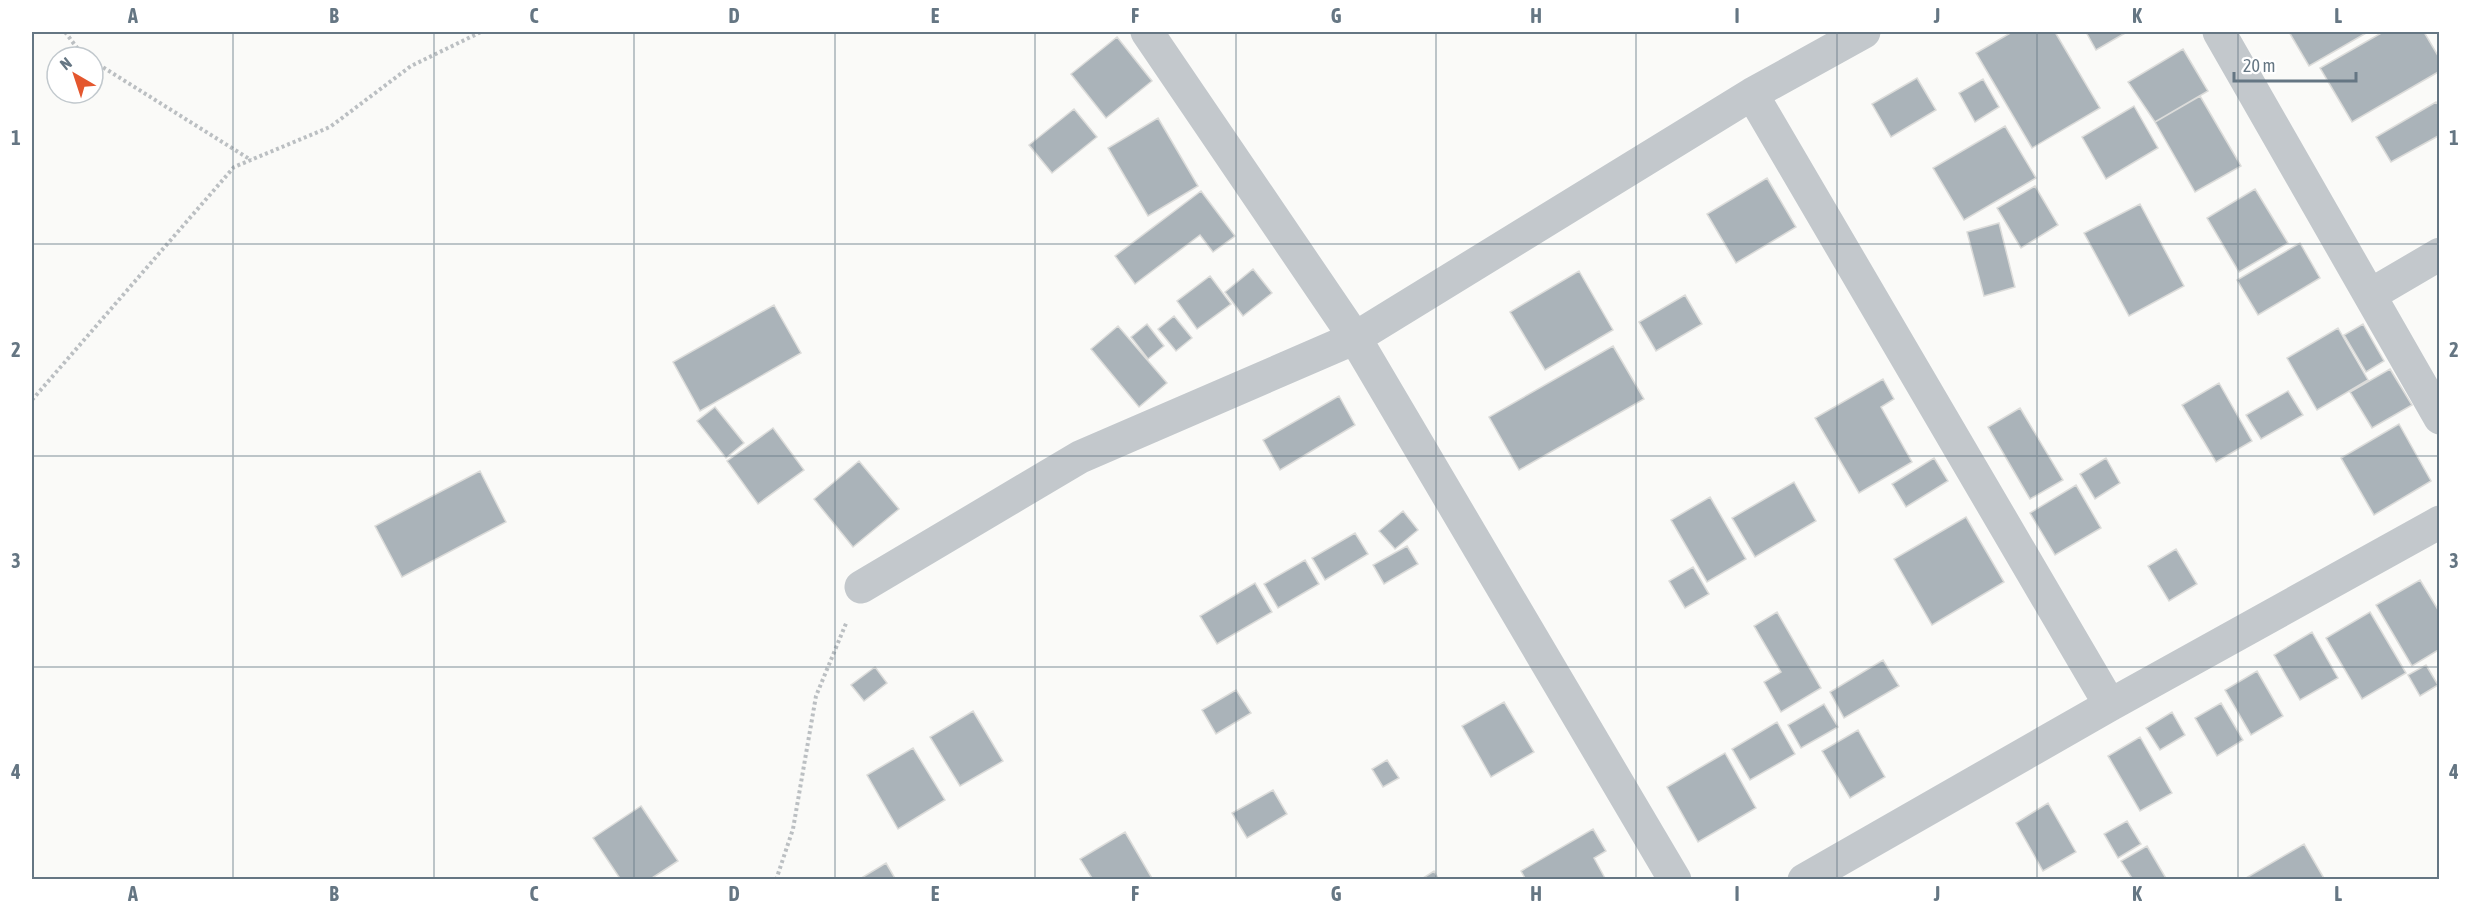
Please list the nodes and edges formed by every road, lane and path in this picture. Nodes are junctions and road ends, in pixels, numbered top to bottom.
1 (65, 32) edge
2 (481, 32) edge
3 (1147, 32) edge
4 (1864, 32) edge
5 (2220, 32) edge
6 (75, 45) edge
7 (105, 69) edge
8 (1752, 94) junction
9 (251, 160) junction
10 (2439, 254) edge
11 (2370, 295) junction
12 (1355, 338) junction
13 (32, 400) edge
14 (2439, 418) edge
15 (2439, 522) edge
16 (861, 587) joint
17 (2110, 705) junction
18 (776, 879) edge
19 (1675, 879) edge
20 (1804, 879) edge

1 - 6 path
2 - 9 path
3 - 12 street
4 - 8 street
5 - 11 street
7 - 9 path
8 - 12 street
8 - 17 street
9 - 13 path
10 - 11 street
11 - 14 street
12 - 16 street
12 - 19 street
15 - 17 street
16 - 18 path
17 - 20 street

